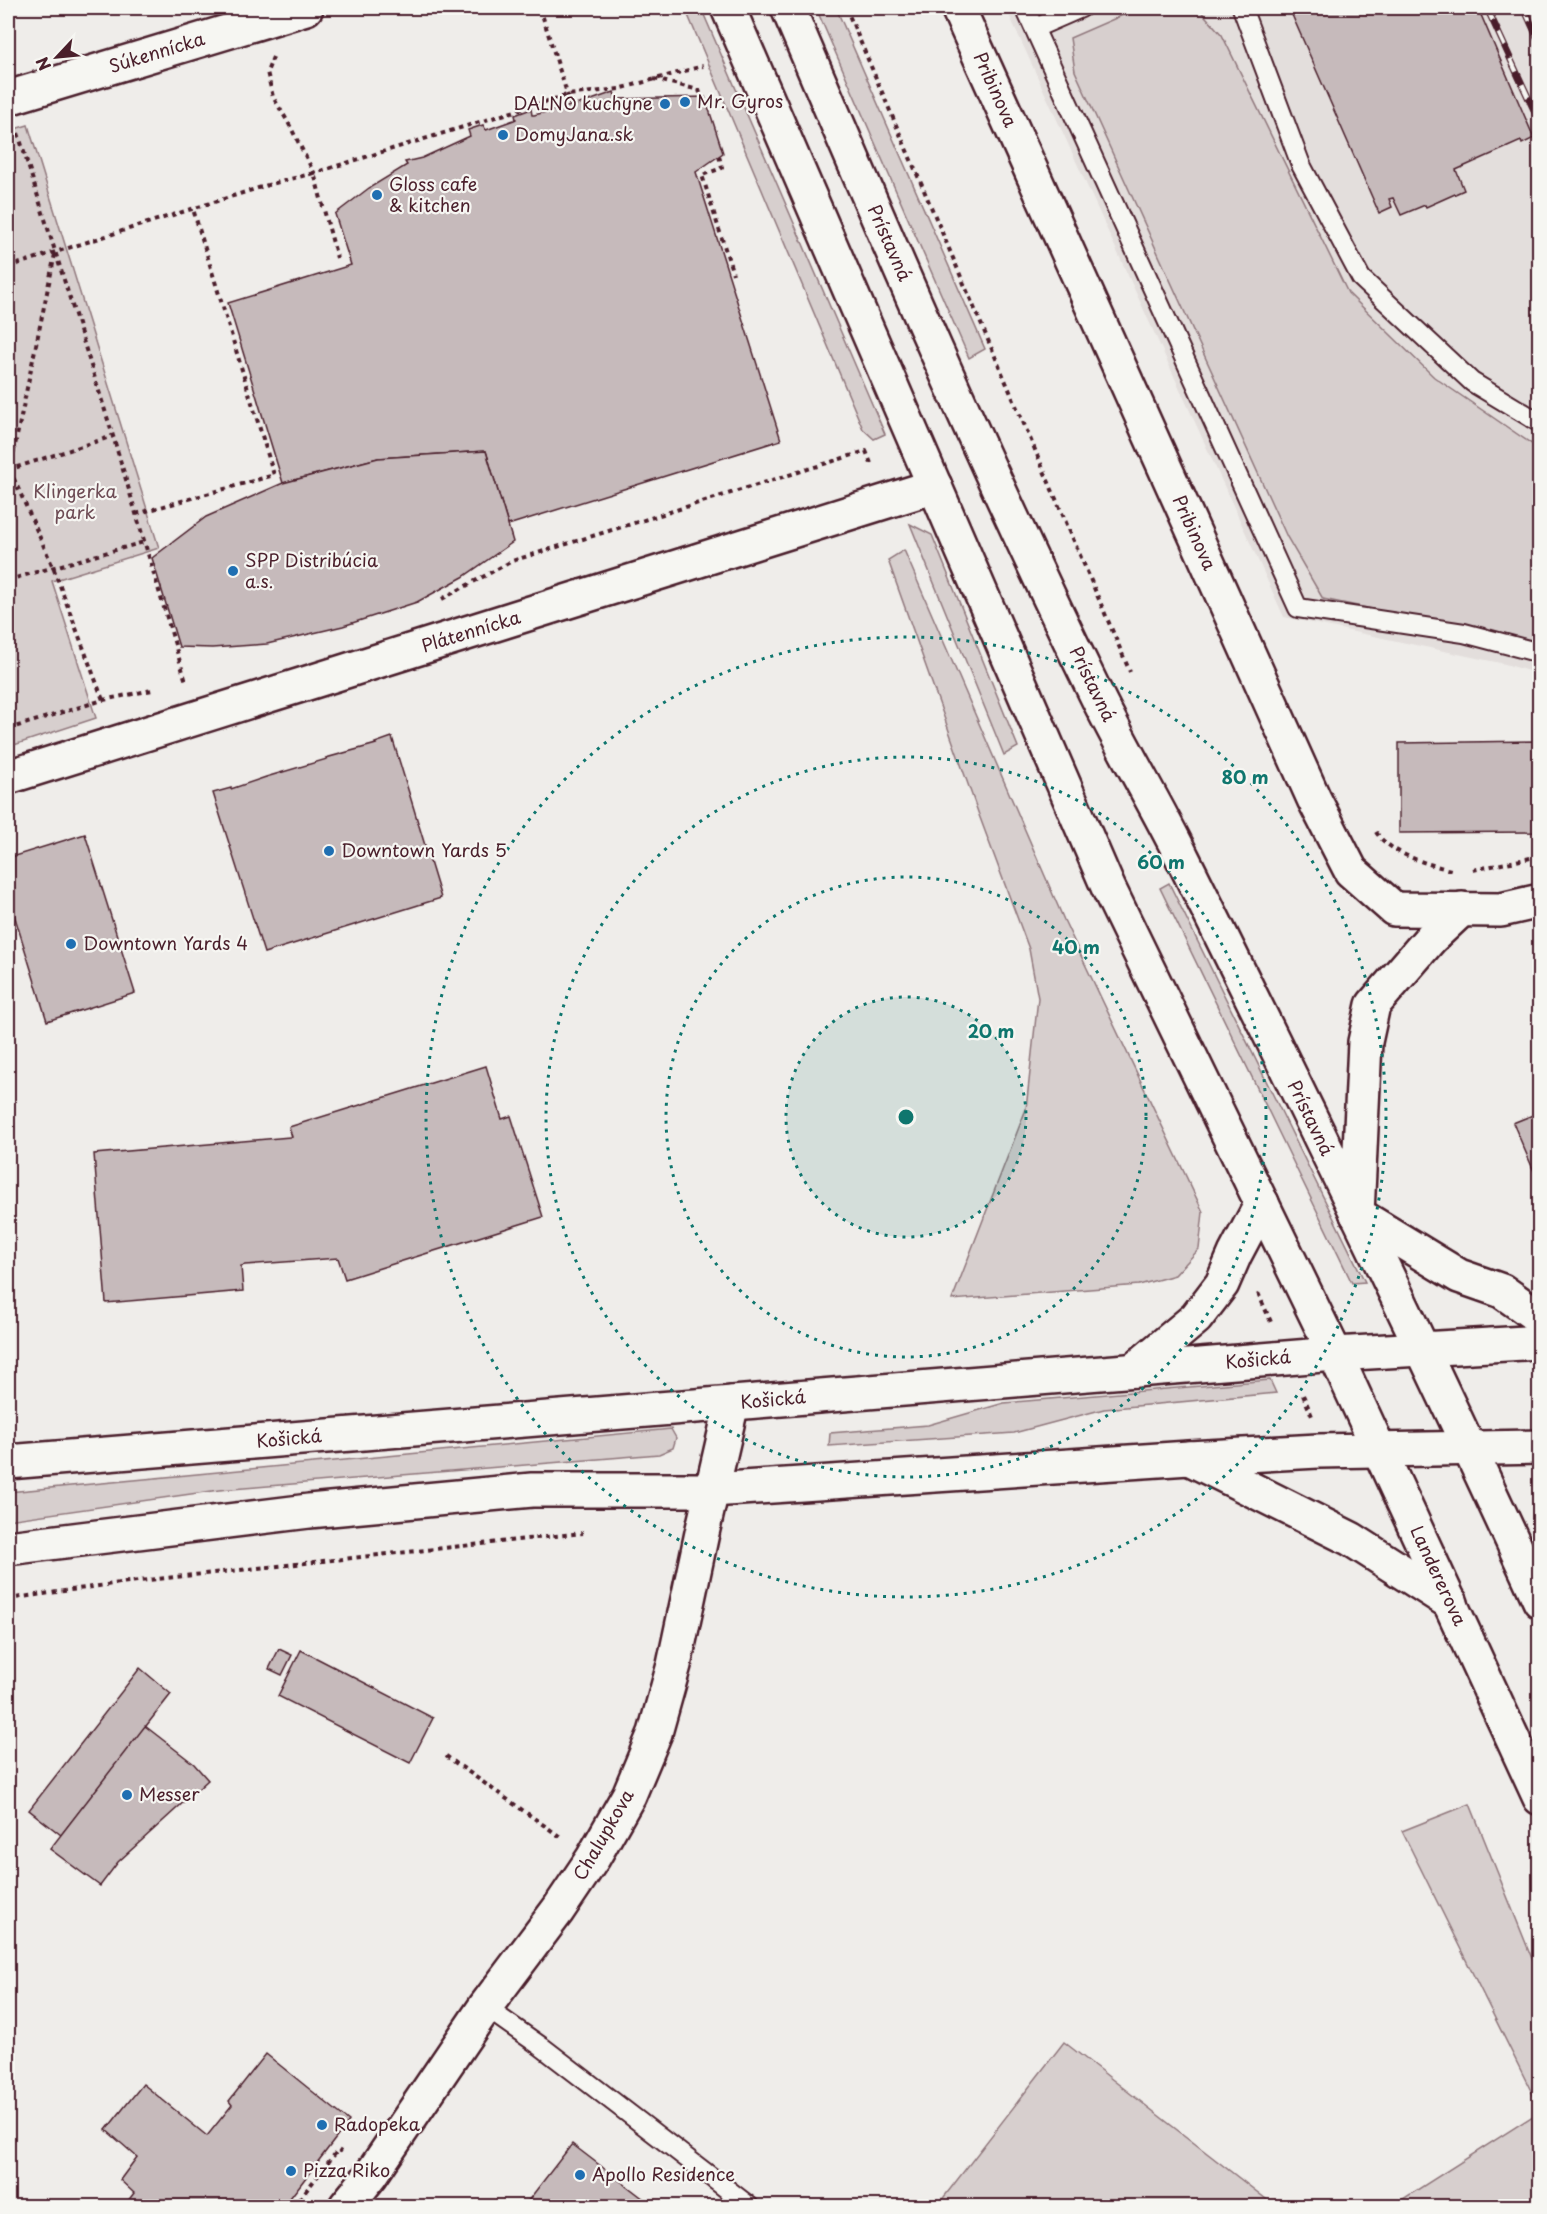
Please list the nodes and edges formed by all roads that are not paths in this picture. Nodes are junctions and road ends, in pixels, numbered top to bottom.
1 (306, 8) edge
2 (728, 8) edge
3 (788, 8) edge
4 (958, 8) edge
5 (1025, 8) edge
6 (1081, 8) edge
7 (1242, 8) edge
8 (1035, 28) junction
9 (12, 113) edge
10 (1539, 423) edge
11 (935, 486) junction
12 (1539, 653) edge
13 (8, 777) edge
14 (1539, 901) edge
15 (1462, 909) junction
16 (1262, 1203) junction
17 (1357, 1214) junction
18 (1539, 1318) edge
19 (1539, 1342) edge
20 (1422, 1348) junction
21 (1335, 1354) junction
22 (1134, 1370) junction
23 (732, 1403) junction
24 (1539, 1447) edge
25 (1470, 1449) junction
26 (1379, 1450) junction
27 (1189, 1458) junction
28 (8, 1462) edge
29 (712, 1490) junction
30 (8, 1548) edge
31 (1539, 1600) edge
32 (1451, 1603) junction
33 (1539, 1798) edge
34 (484, 2007) junction
35 (346, 2206) edge
36 (748, 2206) edge

1 - 9 main road, Súkennícka
2 - 11 main road
3 - 17 main road, Prístavná
4 - 15 main road, Pribinova
5 - 8 lane
6 - 8 lane
7 - 10 lane
8 - 12 lane
11 - 13 main road, Plátennícka
11 - 16 main road
14 - 15 main road, Pribinova
15 - 17 main road
16 - 21 main road
16 - 22 main road
17 - 18 main road
17 - 20 main road, Prístavná
19 - 20 main road, Košická
20 - 21 main road, Košická
20 - 25 main road
21 - 22 main road, Košická
21 - 26 main road, Landererova
22 - 23 main road, Košická
23 - 28 main road, Košická
23 - 29 main road, Chalupkova
24 - 25 main road
25 - 26 main road
25 - 31 main road
26 - 27 main road
26 - 32 main road, Landererova
27 - 29 main road
27 - 32 main road
29 - 30 main road
29 - 34 main road, Chalupkova
32 - 33 main road, Landererova
34 - 35 main road, Chalupkova
34 - 36 lane

